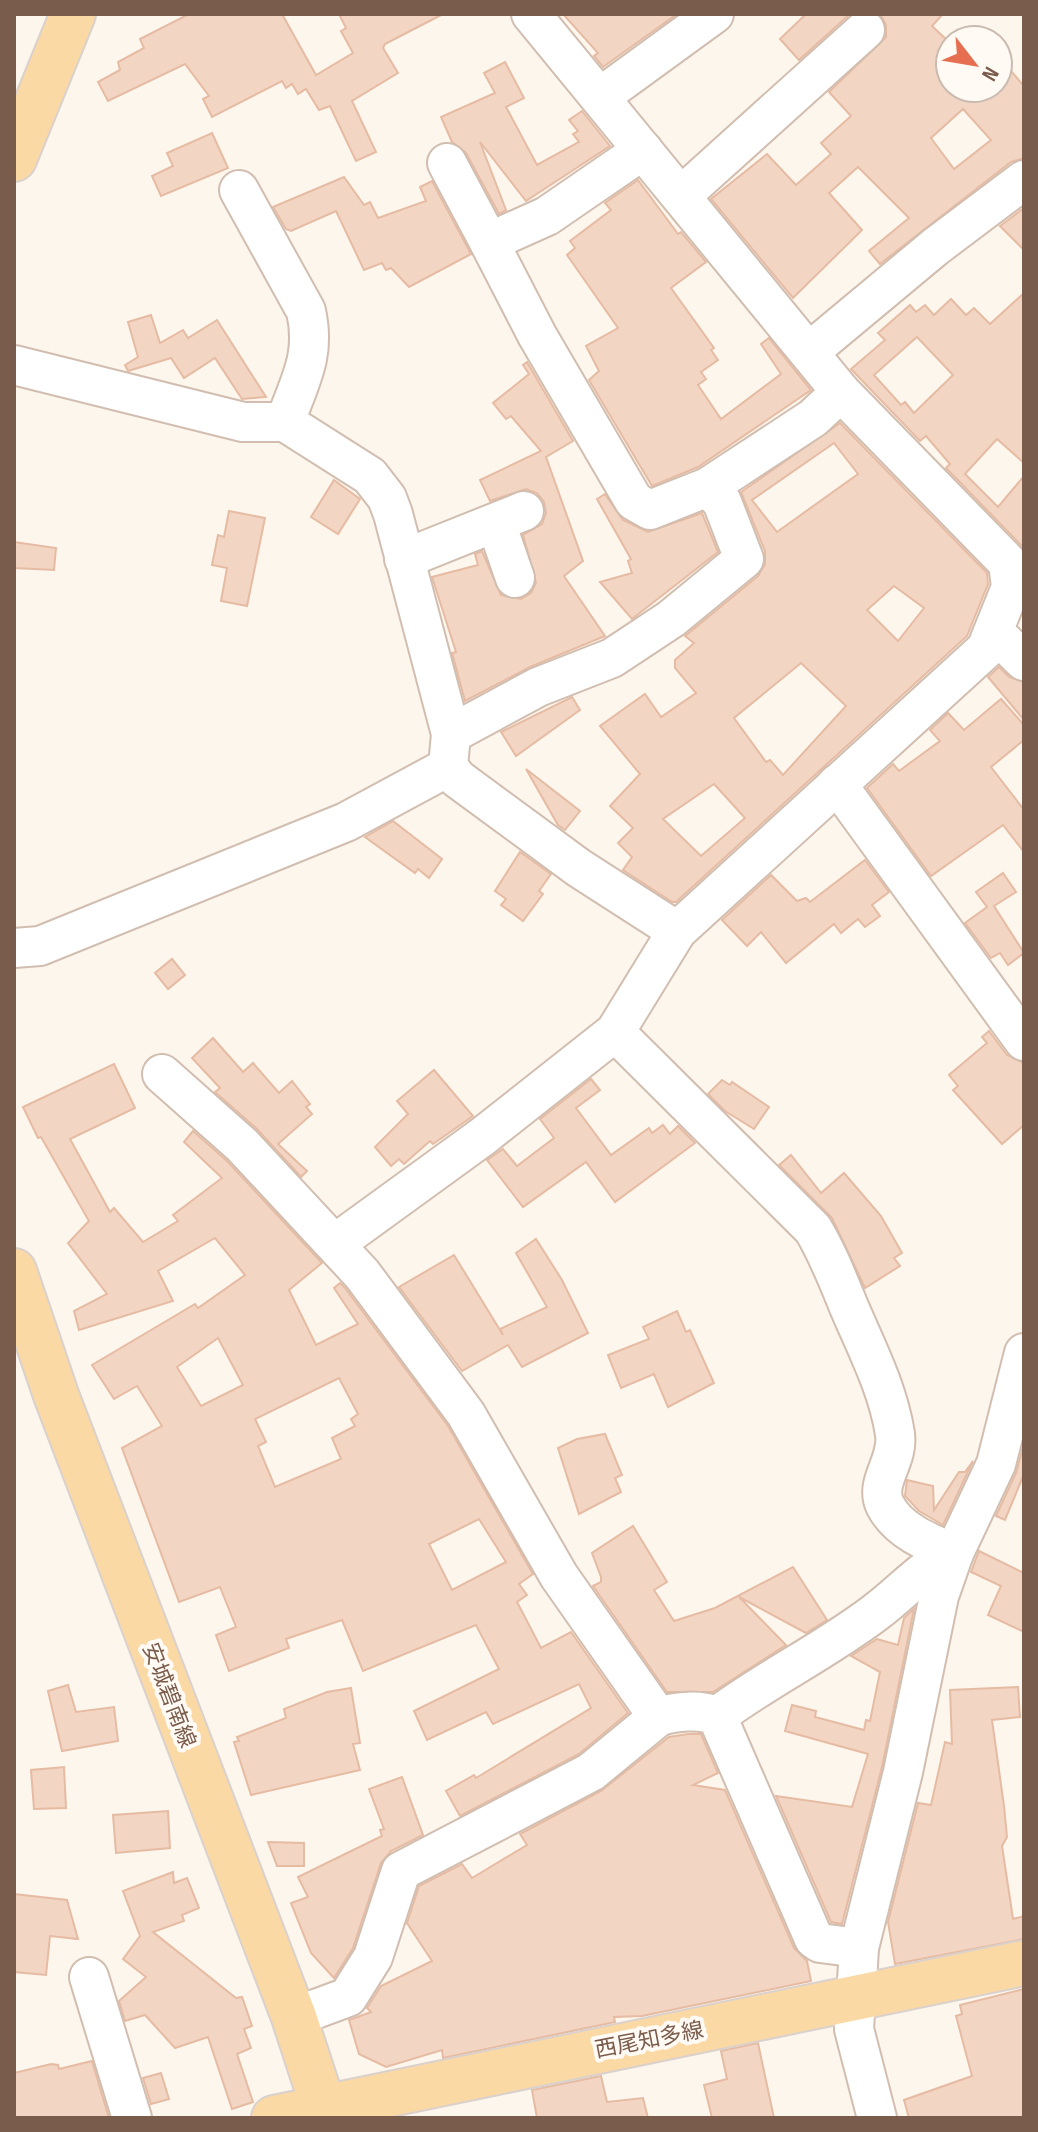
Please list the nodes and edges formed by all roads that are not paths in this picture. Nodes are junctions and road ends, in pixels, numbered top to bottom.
1 (73, 14) edge
2 (531, 14) edge
3 (714, 14) edge
4 (865, 30) dead end
5 (600, 97) junction
6 (643, 150) junction
7 (14, 159) edge
8 (447, 163) dead end
9 (1024, 180) edge
10 (239, 190) dead end
11 (681, 196) junction
12 (489, 242) junction
13 (809, 352) junction
14 (14, 365) edge
15 (841, 392) junction
16 (285, 422) junction
17 (708, 487) junction
18 (1016, 557) edge
19 (404, 559) junction
20 (515, 578) dead end
21 (995, 633) junction
22 (1024, 661) edge
23 (449, 750) junction
24 (837, 784) junction
25 (677, 931) junction
26 (14, 948) edge
27 (615, 1032) junction
28 (1024, 1041) edge
29 (162, 1074) dead end
30 (336, 1243) junction
31 (14, 1271) edge
32 (1024, 1353) edge
33 (1014, 1425) edge
34 (954, 1553) junction
35 (717, 1716) junction
36 (658, 1717) junction
37 (859, 1948) junction
38 (1024, 1963) edge
39 (89, 1977) dead end
40 (856, 1997) junction
41 (294, 2017) junction
42 (325, 2112) edge
43 (132, 2118) edge
44 (274, 2118) edge
45 (877, 2118) edge

1 - 7 main road
2 - 5 street
3 - 5 street
4 - 11 street
5 - 6 street
6 - 11 street
6 - 12 street
8 - 12 street
9 - 13 street
10 - 16 street
11 - 13 street
12 - 17 street
13 - 15 street
14 - 16 street
15 - 17 street
15 - 18 street
16 - 19 street
17 - 23 street
18 - 21 street
19 - 20 street
19 - 23 street
21 - 22 street
21 - 24 street
23 - 25 street
23 - 26 street
24 - 25 street
24 - 28 street
25 - 27 street
27 - 30 street
27 - 34 street
29 - 30 street
30 - 36 street
31 - 41 main road, 安城碧南線
32 - 33 street
33 - 34 street
34 - 35 street
34 - 37 street
35 - 36 street
35 - 37 street
36 - 41 street
37 - 40 street
38 - 40 main road, 西尾知多線
39 - 43 street
40 - 42 main road, 西尾知多線
40 - 45 street
41 - 42 main road, 安城碧南線
42 - 44 main road, 西尾知多線

